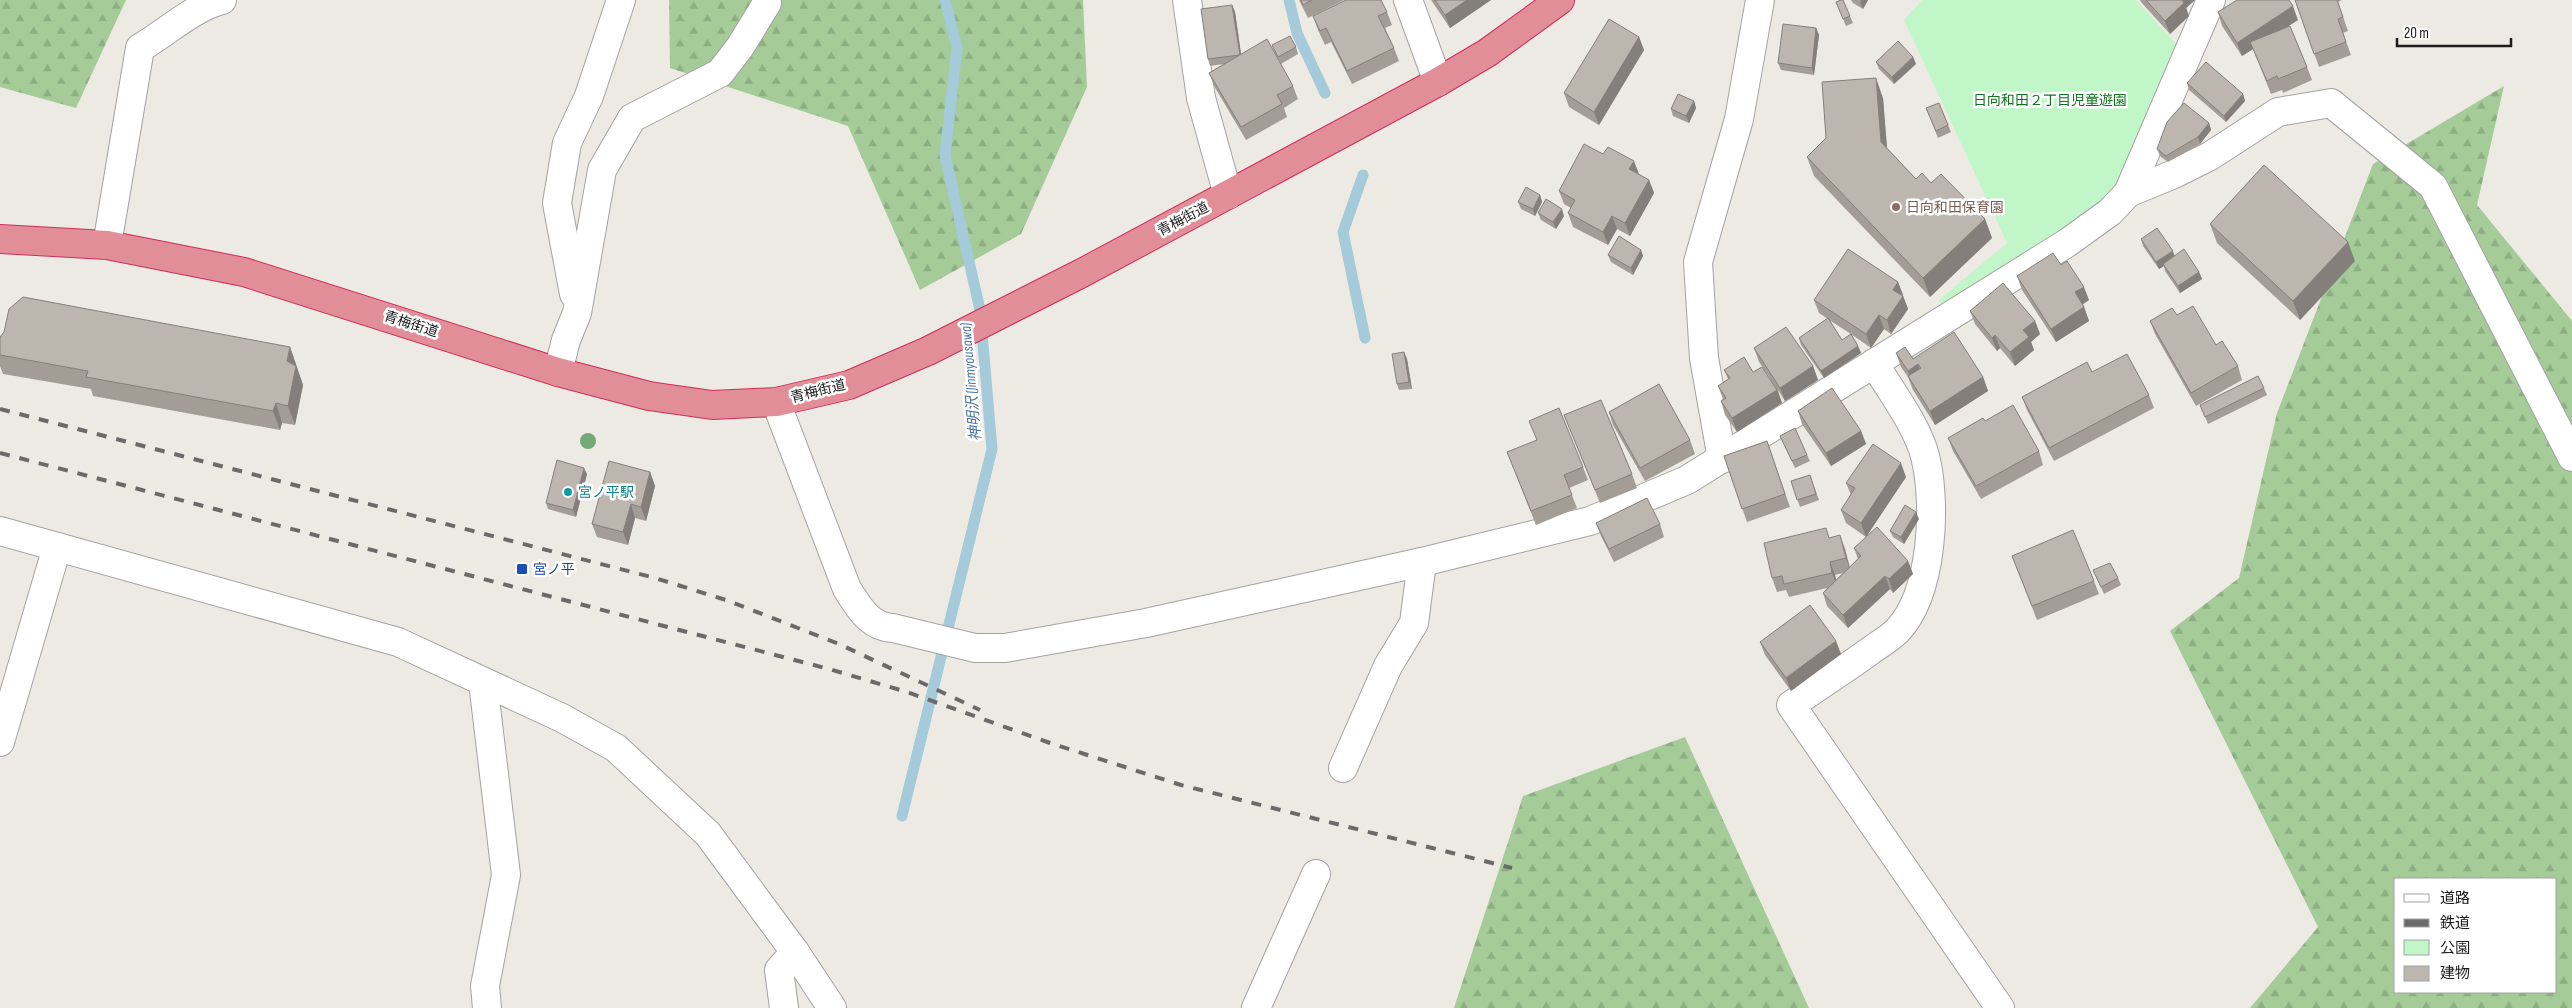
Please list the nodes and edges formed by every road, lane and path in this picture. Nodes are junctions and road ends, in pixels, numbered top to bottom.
1 (222, 0) edge
2 (621, 0) edge
3 (766, 0) edge
4 (1187, 0) edge
5 (1408, 0) edge
6 (1560, 0) edge
7 (1760, 0) edge
8 (2211, 0) edge
9 (1438, 82) junction
10 (2128, 194) junction
11 (1228, 195) junction
12 (0, 239) edge
13 (108, 245) junction
14 (577, 313) junction
15 (1874, 363) junction
16 (558, 372) junction
17 (776, 402) junction
18 (2572, 457) edge
19 (1722, 459) junction
20 (0, 531) edge
21 (57, 547) junction
22 (1422, 562) junction
23 (483, 682) junction
24 (0, 742) edge
25 (1343, 768) dead end
26 (1316, 874) dead end
27 (795, 952) junction
28 (487, 1008) edge
29 (784, 1008) edge
30 (832, 1008) edge
31 (1256, 1008) edge
32 (2000, 1008) edge

1 - 13 street
2 - 14 street
3 - 14 street
4 - 11 street
5 - 9 street
6 - 9 highway, 青梅街道
7 - 19 street
8 - 10 street
9 - 11 highway, 青梅街道
10 - 15 street
10 - 18 street
11 - 17 highway, 青梅街道
12 - 13 highway, 青梅街道
13 - 16 highway, 青梅街道
14 - 16 street
15 - 19 street
15 - 32 street
16 - 17 highway, 青梅街道
17 - 22 street
19 - 22 street
20 - 21 street
21 - 23 street
21 - 24 street
22 - 25 street
23 - 27 street
23 - 28 street
26 - 31 street
27 - 29 street
27 - 30 street

